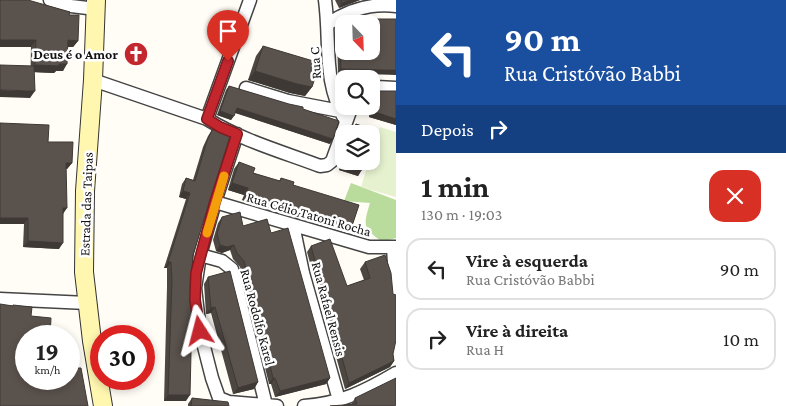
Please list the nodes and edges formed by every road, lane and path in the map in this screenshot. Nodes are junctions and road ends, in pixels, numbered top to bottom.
1 (50, 0) edge
2 (250, 0) edge
3 (325, 0) edge
4 (96, 4) edge
5 (395, 5) edge
6 (328, 24) junction
7 (93, 80) junction
8 (380, 87) edge
9 (246, 88) dead end
10 (396, 88) edge
11 (335, 97) edge
12 (335, 111) edge
13 (345, 115) edge
14 (207, 119) junction
15 (237, 134) junction
16 (215, 202) junction
17 (293, 225) junction
18 (395, 247) edge
19 (200, 255) junction
20 (396, 296) edge
21 (0, 299) edge
22 (88, 304) junction
23 (396, 373) edge
24 (339, 400) junction
25 (103, 406) edge
26 (272, 406) edge
27 (304, 406) edge

1 - 4 street
2 - 14 street
3 - 6 street, Rua C
4 - 7 main road, Estrada das Taipas
5 - 6 street
6 - 11 street, Rua C
7 - 14 street
7 - 22 main road, Estrada das Taipas
8 - 10 street
9 - 12 street
13 - 15 street
14 - 15 street
15 - 16 street
16 - 17 street, Rua Célio Tatoni Rocha
16 - 19 street
17 - 18 street, Rua Célio Tatoni Rocha
17 - 24 street, Rua Rafael Rensis
18 - 20 street
19 - 26 street, Rua Rodolfo Karel
19 - 26 street
21 - 22 street
22 - 25 main road, Estrada das Taipas
23 - 24 street
24 - 27 street

